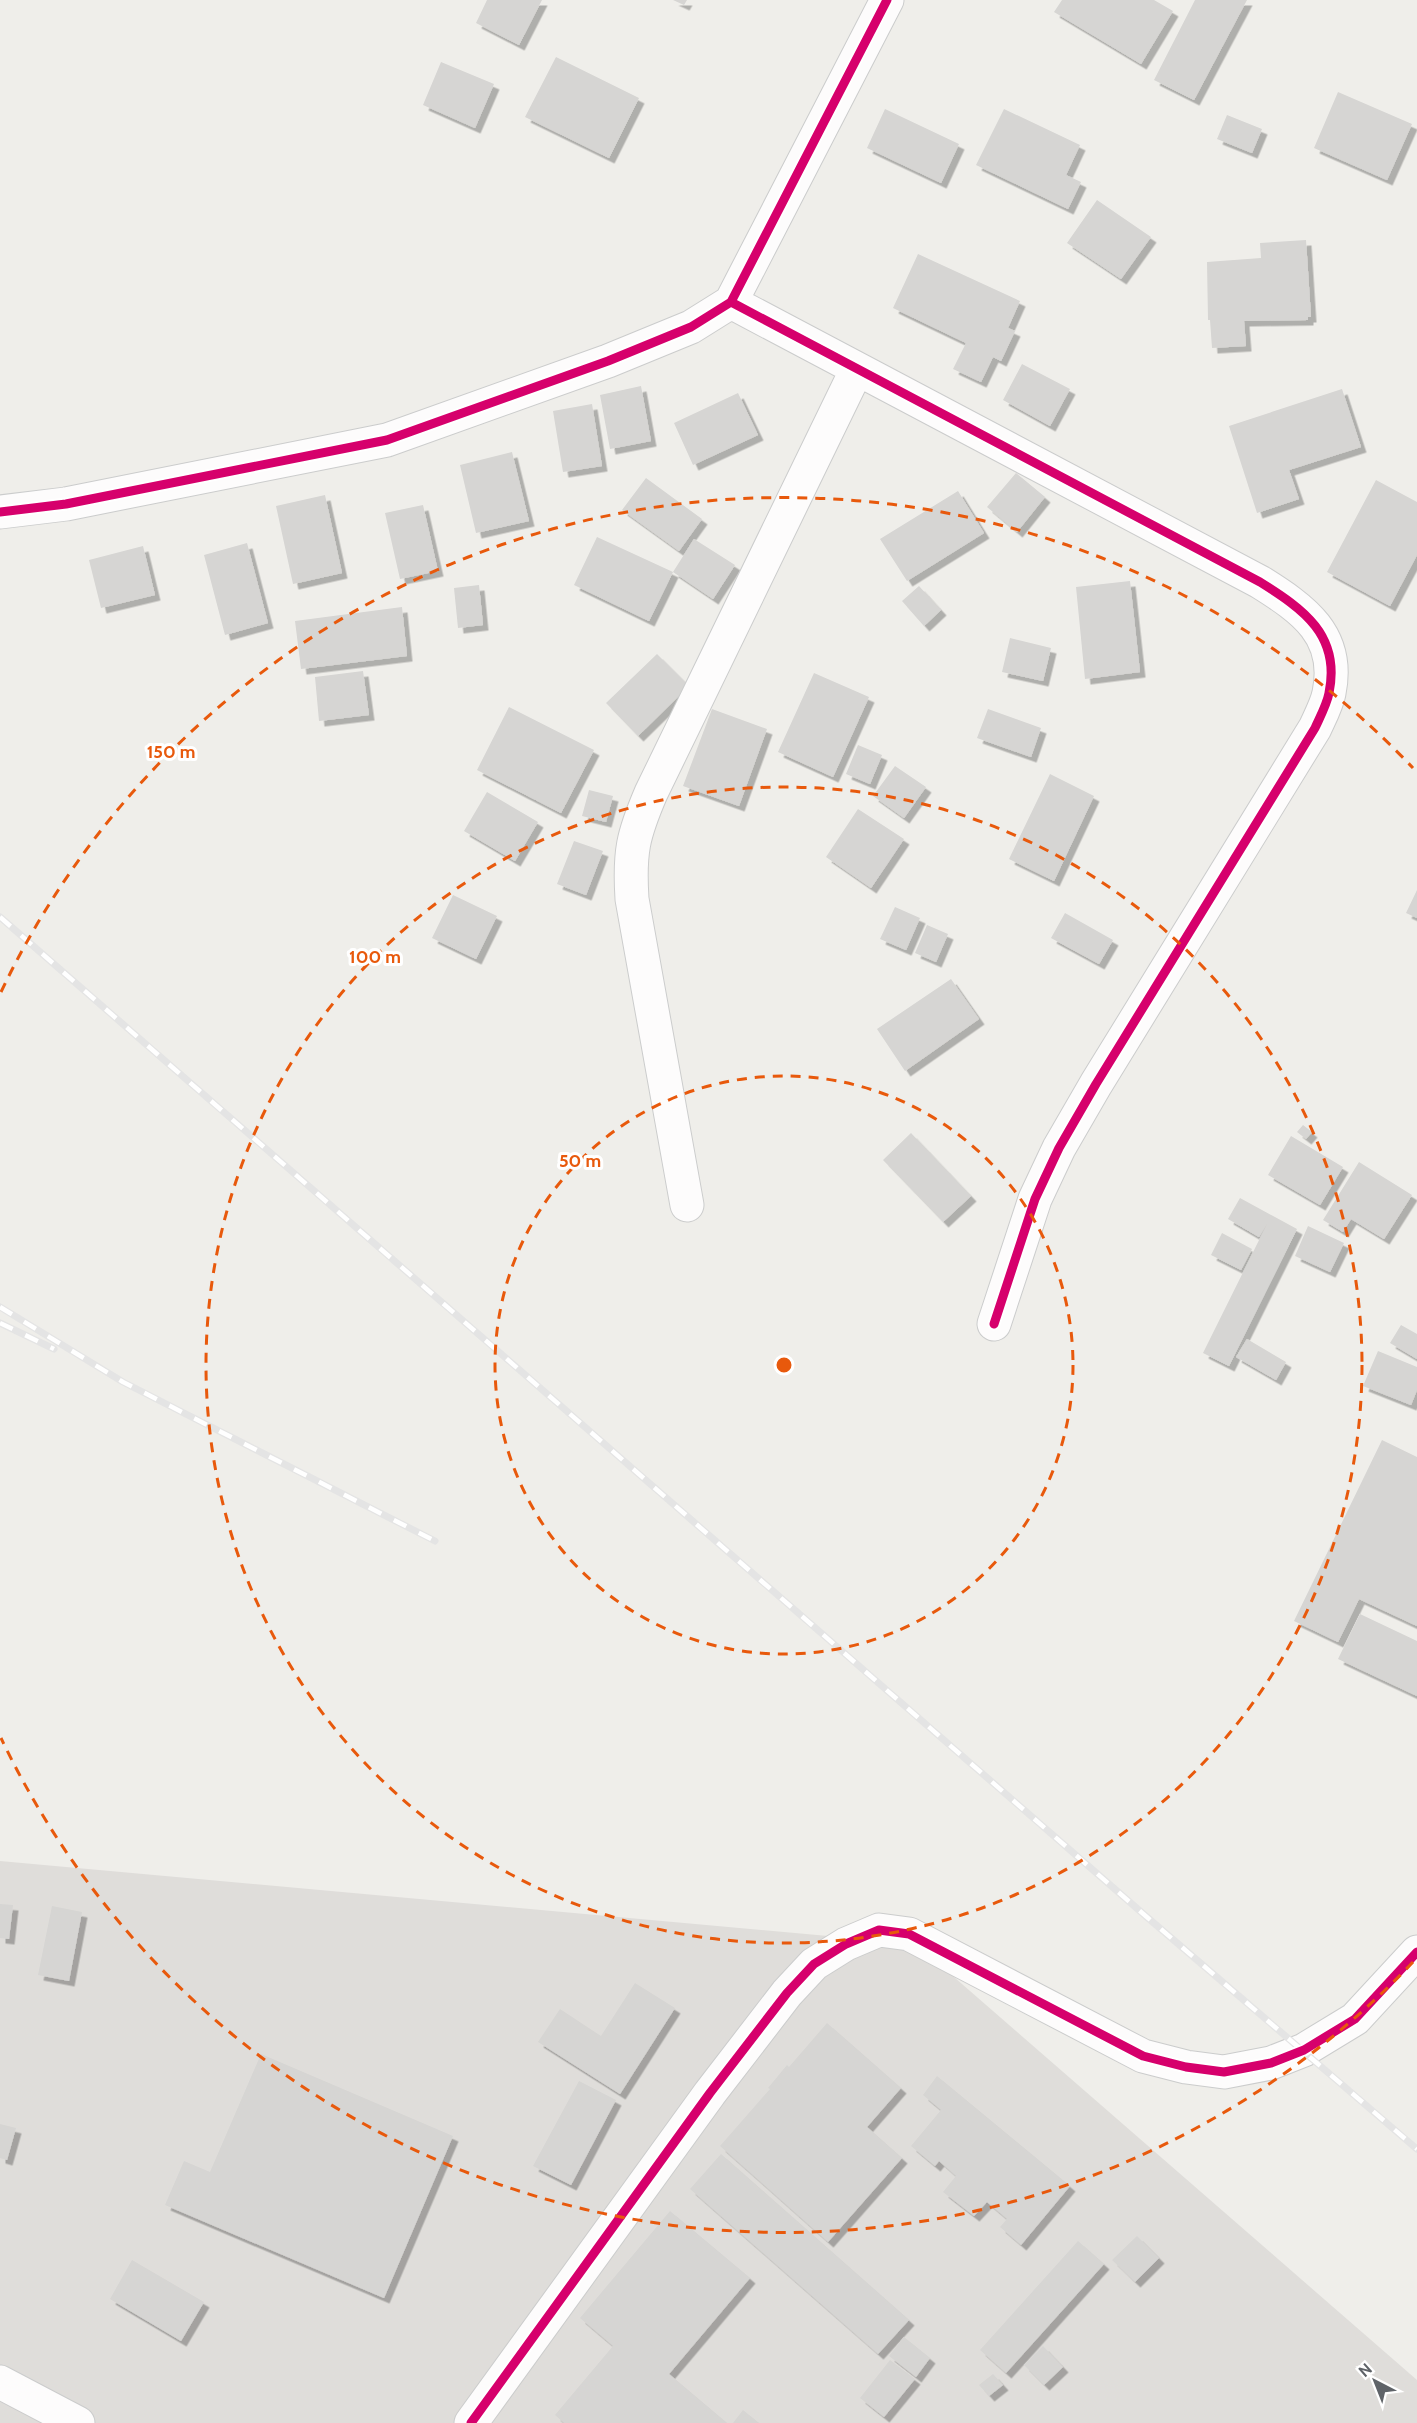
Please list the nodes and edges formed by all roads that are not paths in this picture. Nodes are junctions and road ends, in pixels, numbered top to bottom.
1 (887, 0) edge
2 (731, 302) junction
3 (857, 369) junction
4 (0, 512) edge
5 (687, 1205) dead end
6 (994, 1324) dead end
7 (1417, 1952) edge
8 (0, 2382) edge
9 (78, 2423) edge
10 (471, 2423) edge

1 - 2 street
2 - 3 street
2 - 4 street
3 - 5 street
3 - 6 street
7 - 10 street
8 - 9 street

